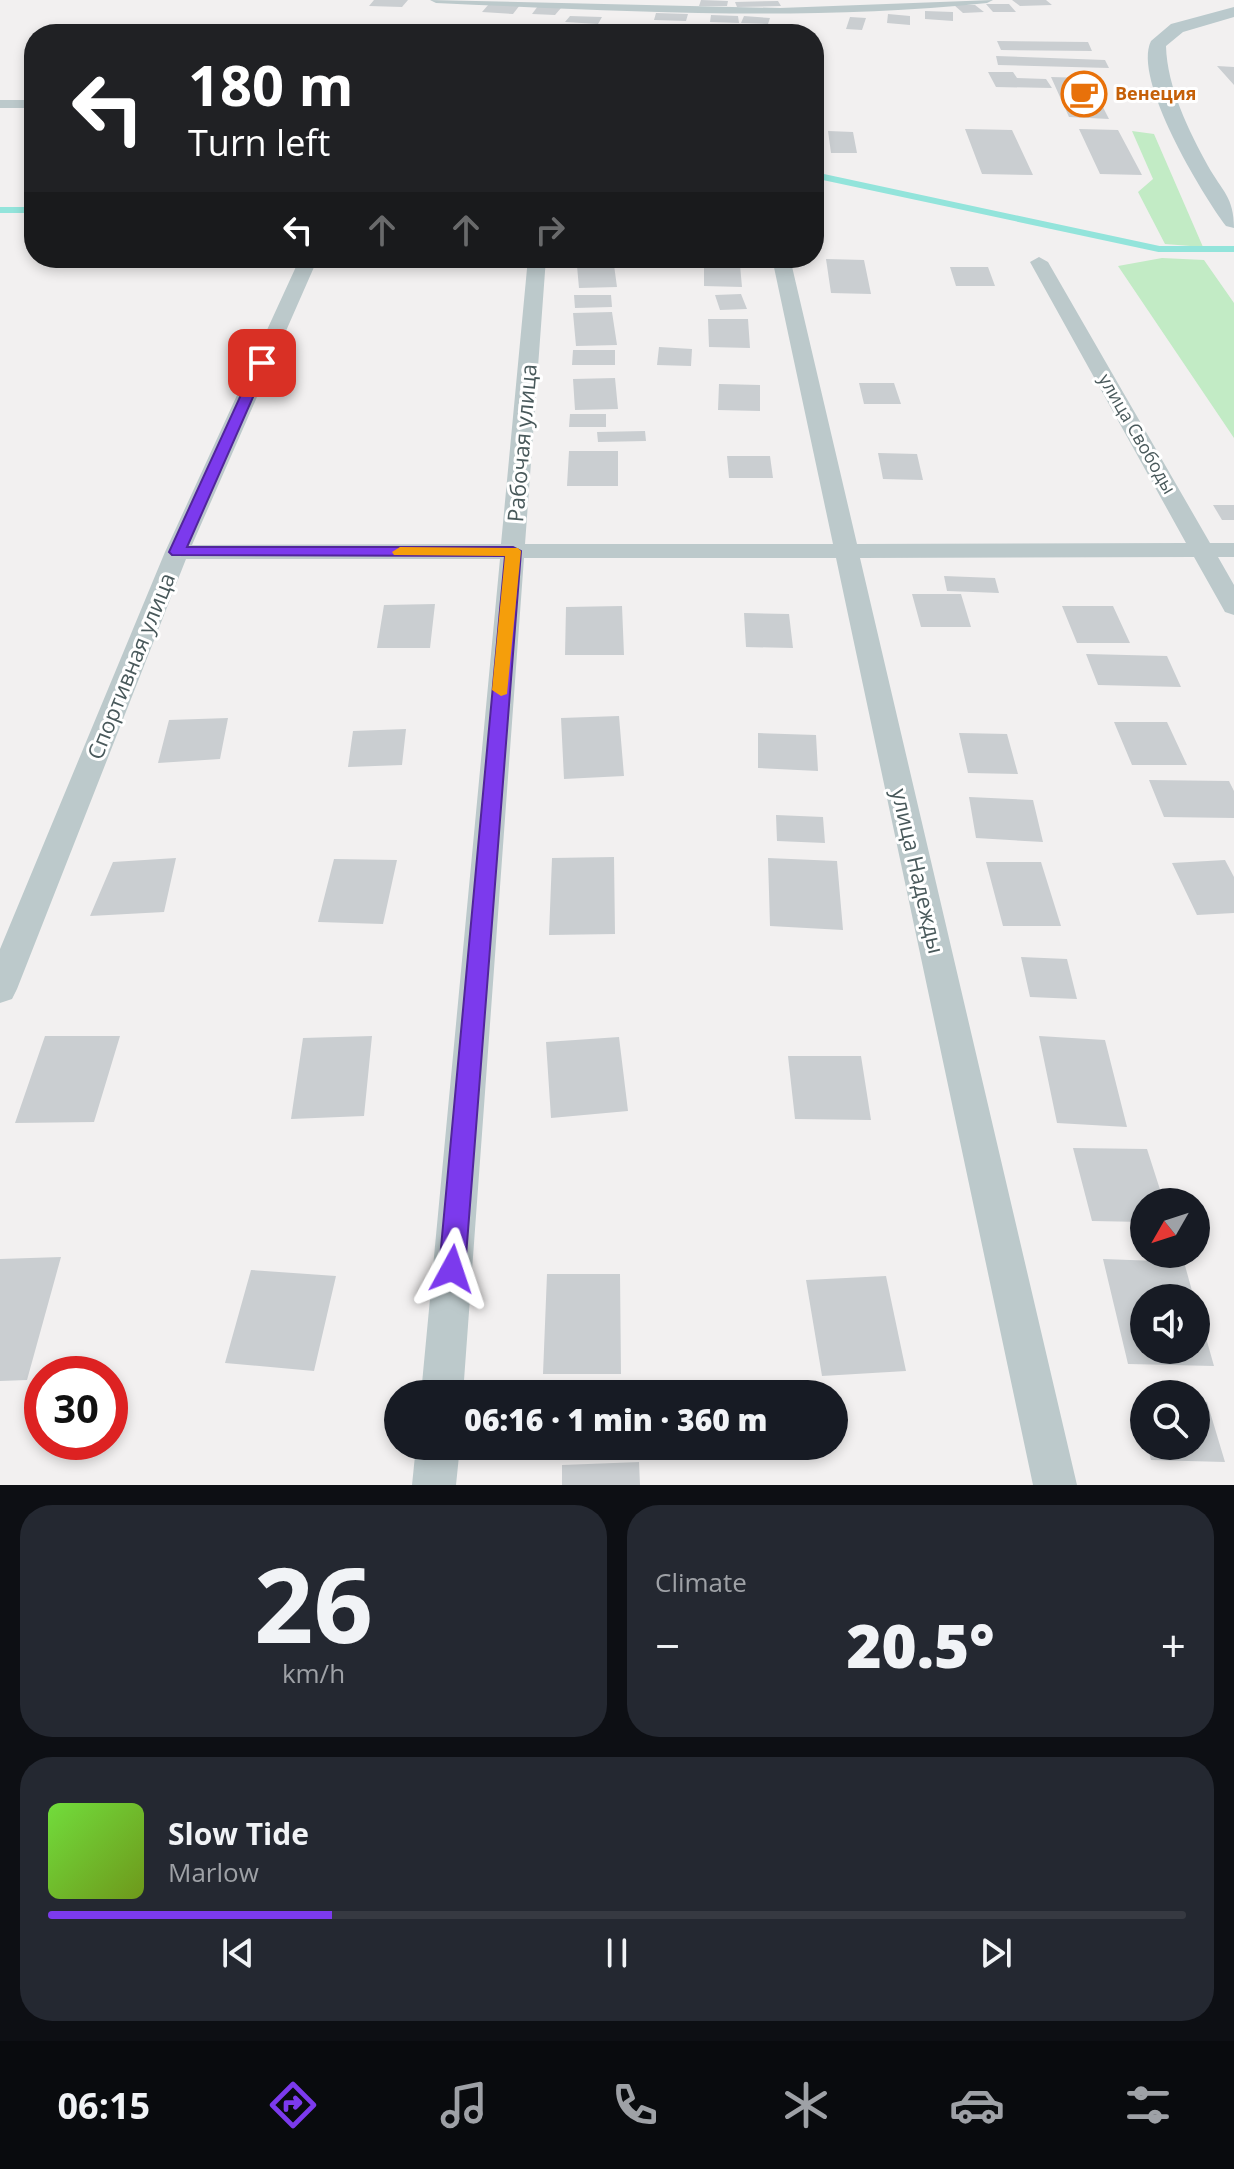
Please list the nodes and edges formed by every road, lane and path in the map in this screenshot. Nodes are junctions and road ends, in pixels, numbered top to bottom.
1 (436, 0) edge
2 (987, 0) edge
3 (836, 6) edge
4 (1234, 12) edge
5 (0, 104) edge
6 (24, 104) edge
7 (1234, 221) edge
8 (1039, 262) dead end
9 (305, 268) edge
10 (536, 268) edge
11 (783, 268) edge
12 (846, 550) junction
13 (1203, 550) junction
14 (1234, 550) edge
15 (513, 551) junction
16 (177, 552) junction
17 (1234, 607) edge
18 (0, 989) edge
19 (443, 1380) edge
20 (437, 1460) edge
21 (434, 1485) edge
22 (1055, 1485) edge

1 - 3 street
2 - 3 street
4 - 7 main road
5 - 6 street
8 - 13 street, улица Свободы
9 - 16 street, Спортивная улица
10 - 15 street, Рабочая улица
11 - 12 street, улица Надежды
12 - 13 street
12 - 15 street
12 - 22 street, улица Надежды
13 - 14 street
13 - 17 street, улица Свободы
15 - 16 street
15 - 19 street, Рабочая улица
16 - 18 street, Спортивная улица
20 - 21 street

